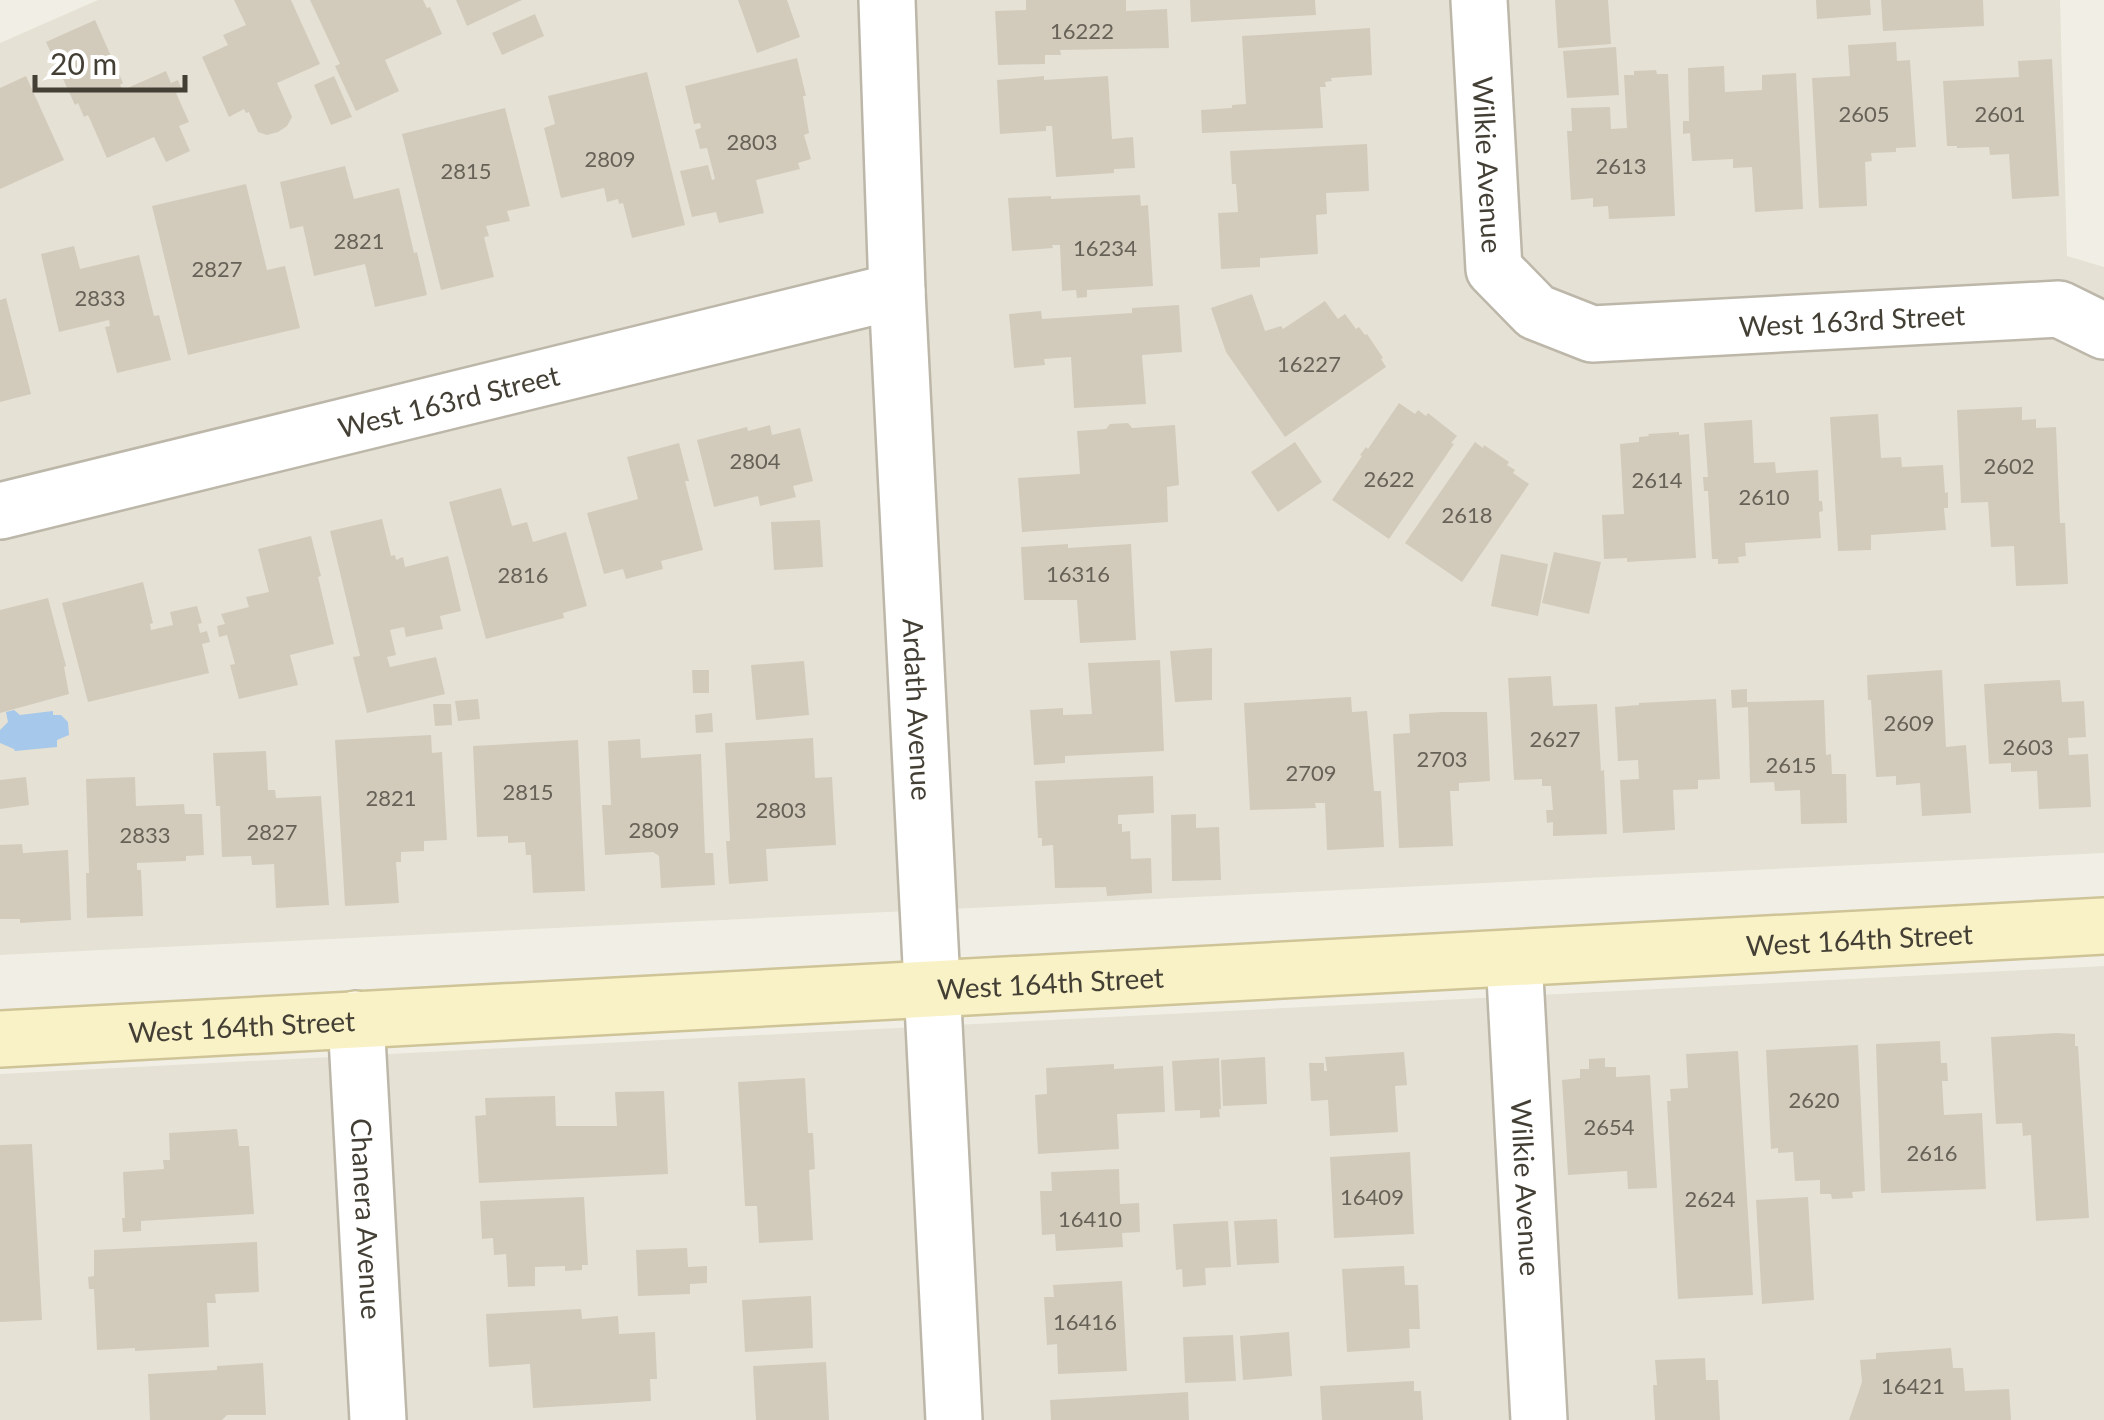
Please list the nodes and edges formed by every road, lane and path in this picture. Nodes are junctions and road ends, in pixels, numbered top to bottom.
1 (887, 0) edge
2 (1479, 0) edge
3 (897, 291) junction
4 (2104, 331) edge
5 (1592, 334) joint
6 (0, 511) edge
7 (2104, 926) edge
8 (1514, 958) junction
9 (932, 988) junction
10 (356, 1019) junction
11 (0, 1038) edge
12 (378, 1420) edge
13 (954, 1420) edge
14 (1539, 1420) edge

1 - 3 street, Ardath Avenue
2 - 5 street, Wilkie Avenue
3 - 6 street, West 163rd Street
3 - 9 street, Ardath Avenue
4 - 5 street, West 163rd Street
7 - 8 street, West 164th Street
8 - 9 street, West 164th Street
8 - 14 street, Wilkie Avenue
9 - 10 street, West 164th Street
9 - 13 street, Ardath Avenue
10 - 11 street, West 164th Street
10 - 12 street, Chanera Avenue

